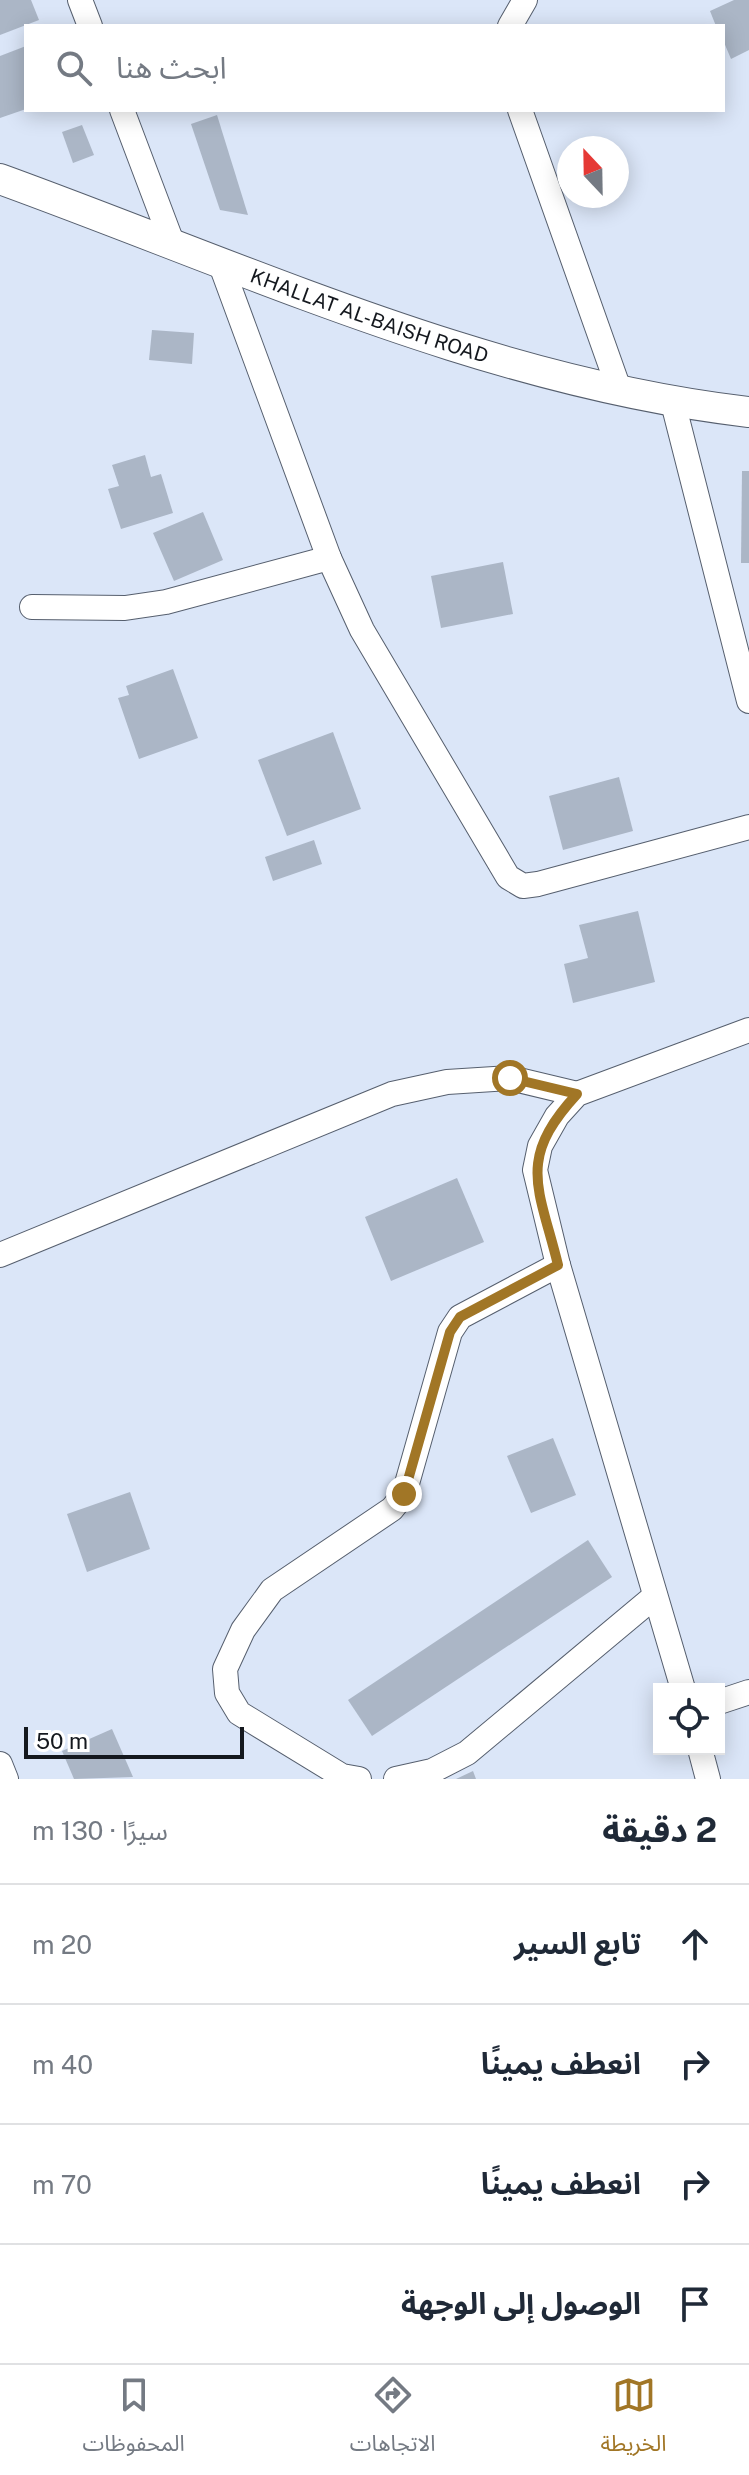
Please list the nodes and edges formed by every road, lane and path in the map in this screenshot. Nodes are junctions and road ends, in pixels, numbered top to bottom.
1 (80, 0) edge
2 (525, 0) edge
3 (89, 24) edge
4 (511, 24) edge
5 (123, 112) edge
6 (521, 112) edge
7 (0, 179) edge
8 (173, 245) junction
9 (221, 265) junction
10 (619, 389) junction
11 (673, 403) junction
12 (749, 412) edge
13 (329, 558) junction
14 (32, 607) dead end
15 (749, 701) edge
16 (749, 827) edge
17 (749, 1030) edge
18 (577, 1094) junction
19 (0, 1255) edge
20 (558, 1265) junction
21 (655, 1596) junction
22 (681, 1683) edge
23 (749, 1692) edge
24 (725, 1700) edge
25 (702, 1755) edge
26 (0, 1764) edge
27 (6, 1779) edge
28 (359, 1779) edge
29 (396, 1779) edge
30 (708, 1779) edge

1 - 3 street
2 - 4 street
5 - 8 street
6 - 10 street
7 - 8 street, KHALLAT AL-BAISH ROAD
8 - 9 street, KHALLAT AL-BAISH ROAD
9 - 10 street, KHALLAT AL-BAISH ROAD
9 - 13 street
10 - 11 street, KHALLAT AL-BAISH ROAD
11 - 12 street, KHALLAT AL-BAISH ROAD
11 - 15 street
13 - 14 street
13 - 16 street
17 - 18 street
18 - 19 street
18 - 20 street
20 - 21 street
20 - 28 street
21 - 22 street
21 - 29 street
23 - 24 street
25 - 30 street
26 - 27 street

